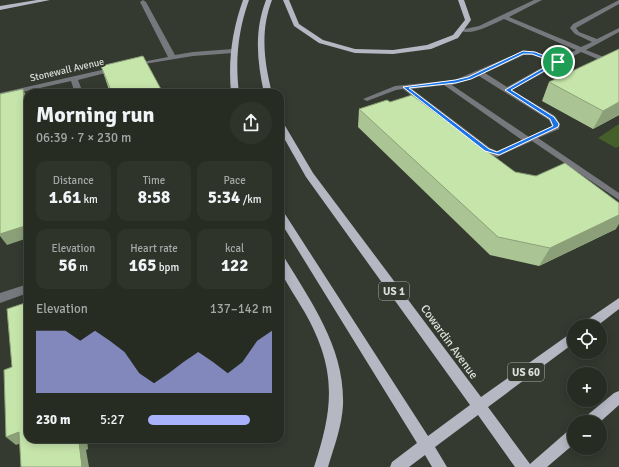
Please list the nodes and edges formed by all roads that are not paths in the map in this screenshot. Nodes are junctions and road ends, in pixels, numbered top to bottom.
1 (17, 0) edge
2 (47, 0) edge
3 (246, 0) edge
4 (269, 0) edge
5 (286, 0) edge
6 (461, 0) edge
7 (539, 0) edge
8 (143, 2) dead end
9 (619, 2) edge
10 (0, 3) edge
11 (0, 8) edge
12 (504, 17) junction
13 (463, 30) junction
14 (619, 30) edge
15 (598, 42) junction
16 (581, 50) junction
17 (233, 51) junction
18 (172, 57) junction
19 (558, 62) junction
20 (619, 66) edge
21 (480, 73) junction
22 (74, 78) junction
23 (444, 82) junction
24 (405, 87) junction
25 (24, 89) edge
26 (26, 89) edge
27 (78, 89) edge
28 (235, 89) edge
29 (267, 89) edge
30 (507, 90) junction
31 (0, 95) edge
32 (367, 99) dead end
33 (284, 131) edge
34 (530, 139) junction
35 (619, 197) edge
36 (284, 219) edge
37 (284, 267) edge
38 (24, 289) edge
39 (0, 298) edge
40 (619, 303) edge
41 (597, 319) edge
42 (567, 341) edge
43 (619, 397) edge
44 (479, 408) junction
45 (598, 415) edge
46 (567, 441) edge
47 (426, 445) junction
48 (321, 467) edge
49 (397, 467) edge
50 (440, 467) edge
51 (524, 467) edge
52 (536, 467) edge

1 - 10 main road
2 - 11 main road
3 - 17 main road
4 - 29 main road
5 - 13 main road
6 - 13 main road
7 - 12 street
8 - 18 street
9 - 15 street
12 - 13 street
12 - 16 street
14 - 15 street
15 - 16 street
16 - 19 street
16 - 20 street
17 - 18 street, Stonewall Avenue
17 - 28 main road
18 - 22 street, Stonewall Avenue
19 - 21 street
19 - 30 street
21 - 23 street
21 - 30 street
22 - 26 street, Stonewall Avenue
22 - 27 street
23 - 24 street
23 - 34 street
24 - 32 street
24 - 34 street
25 - 31 street, Stonewall Avenue
30 - 34 street
33 - 44 main road, Cowardin Avenue / US 1
34 - 35 street
36 - 47 main road
37 - 48 main road
38 - 39 street
40 - 41 main road
42 - 44 main road, US 60
43 - 45 main road
44 - 47 main road, US 60
44 - 51 main road, Cowardin Avenue / US 1
46 - 52 main road
47 - 49 main road, US 60
47 - 50 main road

